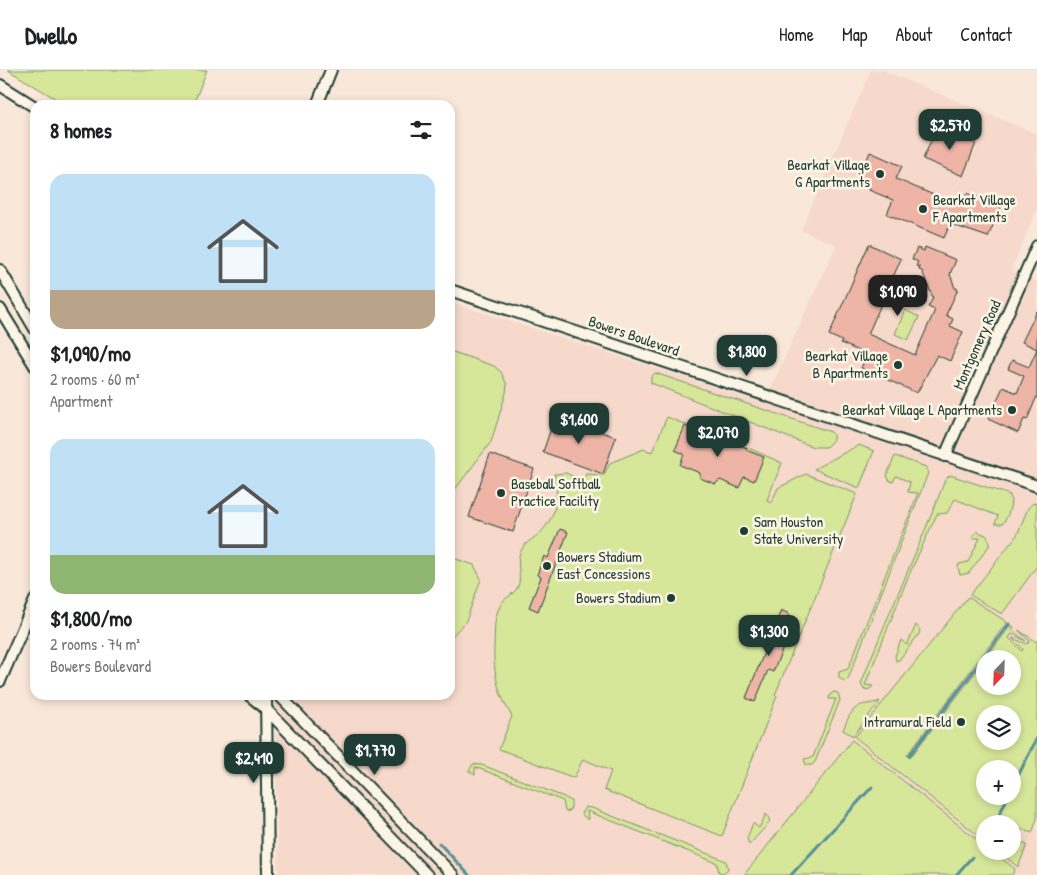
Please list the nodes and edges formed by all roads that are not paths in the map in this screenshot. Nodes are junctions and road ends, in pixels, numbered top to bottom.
1 (331, 70) edge
2 (0, 85) edge
3 (319, 100) edge
4 (30, 104) edge
5 (1037, 246) edge
6 (0, 270) edge
7 (455, 292) edge
8 (0, 309) edge
9 (30, 321) edge
10 (30, 358) edge
11 (945, 456) junction
12 (1037, 486) edge
13 (30, 611) edge
14 (0, 681) edge
15 (255, 700) edge
16 (266, 700) edge
17 (284, 700) edge
18 (266, 709) junction
19 (268, 875) edge
20 (427, 875) edge
21 (453, 875) edge

1 - 3 street
2 - 4 street
5 - 11 street, Montgomery Road
6 - 9 street
7 - 11 street, Bowers Boulevard
8 - 10 street
11 - 12 street, Bowers Boulevard
13 - 14 street
15 - 18 street
16 - 18 street
17 - 21 street
18 - 19 street
18 - 20 street

